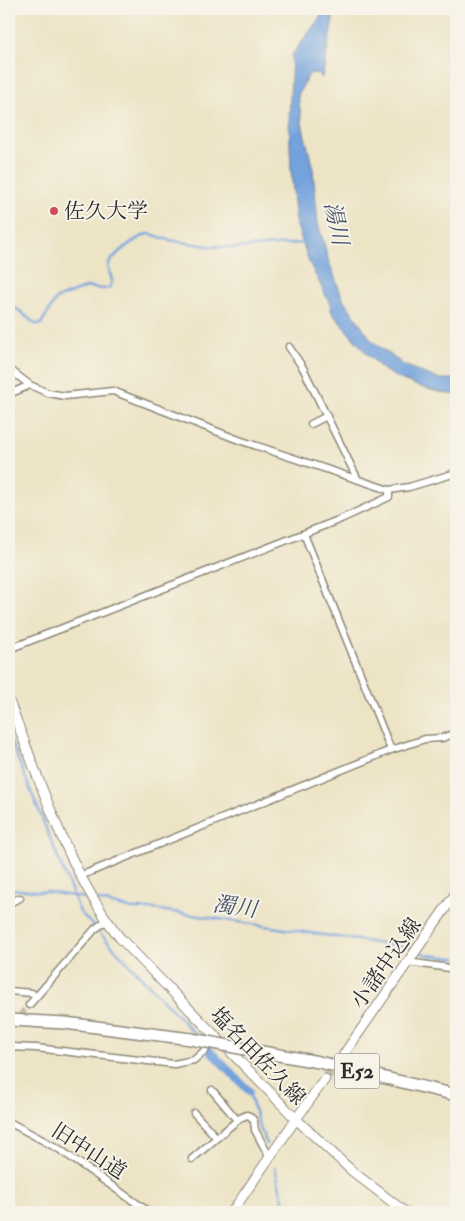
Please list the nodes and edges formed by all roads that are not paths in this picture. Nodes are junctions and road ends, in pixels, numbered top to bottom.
1 (289, 347) dead end
2 (9, 369) edge
3 (30, 385) junction
4 (9, 394) edge
5 (327, 416) junction
6 (311, 424) dead end
7 (456, 473) edge
8 (357, 478) junction
9 (389, 490) junction
10 (304, 534) junction
11 (9, 649) edge
12 (9, 701) edge
13 (456, 733) edge
14 (391, 750) junction
15 (80, 876) junction
16 (456, 893) edge
17 (20, 898) dead end
18 (9, 903) edge
19 (106, 920) junction
20 (410, 959) junction
21 (456, 969) edge
22 (9, 991) edge
23 (36, 996) junction
24 (29, 1005) tunnel mouth
25 (9, 1020) edge
26 (217, 1040) junction
27 (9, 1047) edge
28 (344, 1054) tunnel mouth
29 (325, 1079) tunnel mouth
30 (212, 1090) dead end
31 (456, 1095) edge
32 (194, 1112) dead end
33 (296, 1119) junction
34 (237, 1120) junction
35 (9, 1122) edge
36 (216, 1138) junction
37 (270, 1158) junction
38 (192, 1159) dead end
39 (147, 1212) edge
40 (232, 1212) edge
41 (405, 1212) edge

1 - 5 street
2 - 3 street
3 - 4 street
3 - 8 street
5 - 6 street
5 - 8 street
7 - 9 street
8 - 9 street
9 - 10 street
10 - 11 street
10 - 14 street
12 - 15 main road
13 - 14 street
14 - 15 street
15 - 19 main road, 塩名田佐久線
16 - 20 main road, 小諸中込線
17 - 18 street
19 - 23 street
19 - 26 main road, 塩名田佐久線
20 - 21 street
20 - 28 main road, 小諸中込線
22 - 23 street
23 - 24 street
25 - 31 highway, E52, bridge
26 - 27 street
26 - 33 main road, 塩名田佐久線
29 - 33 main road
30 - 34 street
32 - 36 street
33 - 37 main road
33 - 41 main road, 塩名田佐久線
34 - 36 street
34 - 37 street
35 - 39 street, 旧中山道
36 - 38 street
37 - 40 main road

